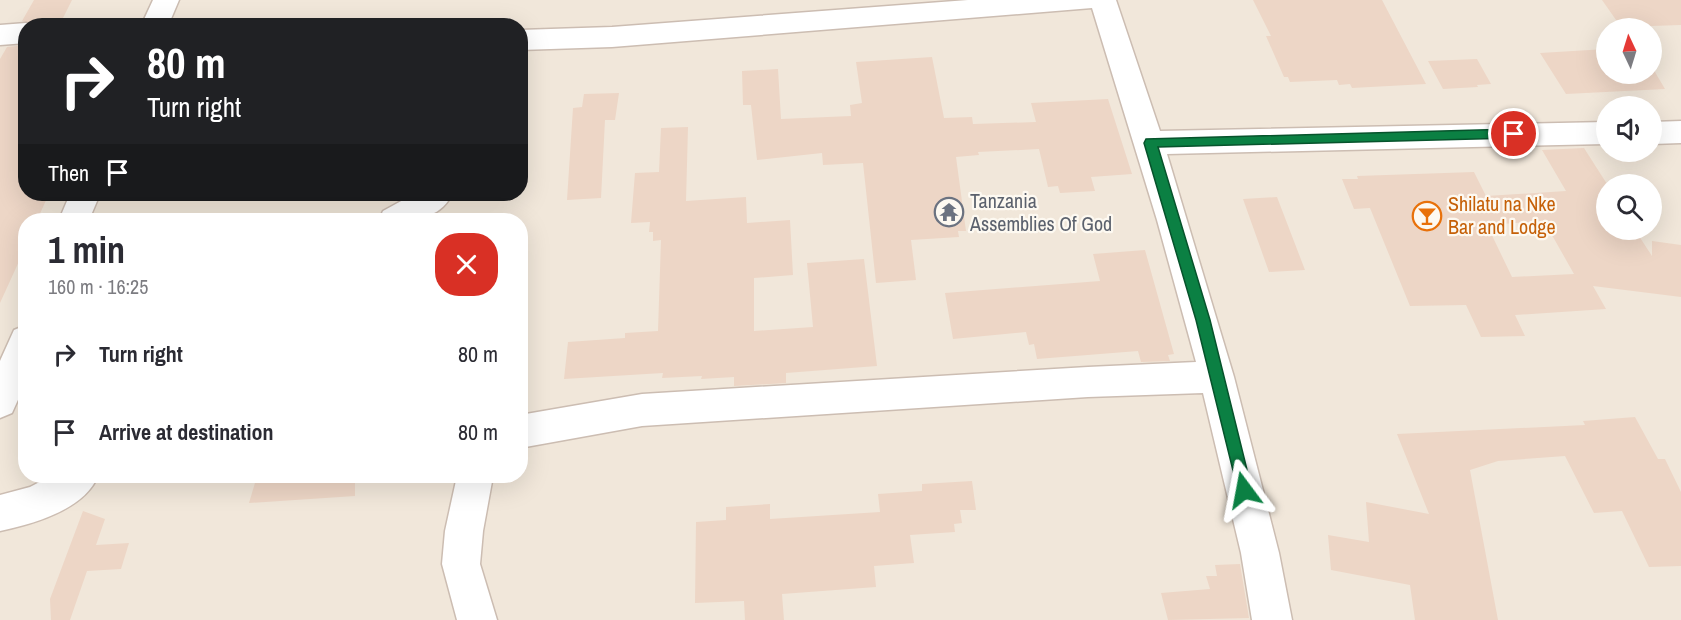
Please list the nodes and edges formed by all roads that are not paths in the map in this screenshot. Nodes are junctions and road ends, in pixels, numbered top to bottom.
1 (166, 0) edge
2 (1087, 0) edge
3 (1103, 0) edge
4 (158, 18) edge
5 (18, 34) edge
6 (0, 35) edge
7 (528, 40) edge
8 (1681, 132) edge
9 (1596, 133) edge
10 (1662, 133) edge
11 (1150, 143) junction
12 (427, 201) edge
13 (406, 213) edge
14 (18, 359) edge
15 (1217, 377) junction
16 (0, 402) edge
17 (528, 431) edge
18 (71, 483) edge
19 (474, 483) edge
20 (0, 513) edge
21 (477, 620) edge
22 (1272, 620) edge

1 - 4 street
2 - 7 street
3 - 11 street
5 - 6 street
8 - 10 street
9 - 11 street
11 - 15 street
12 - 13 street
14 - 16 street
15 - 17 street
15 - 22 street
18 - 20 street
19 - 21 street

